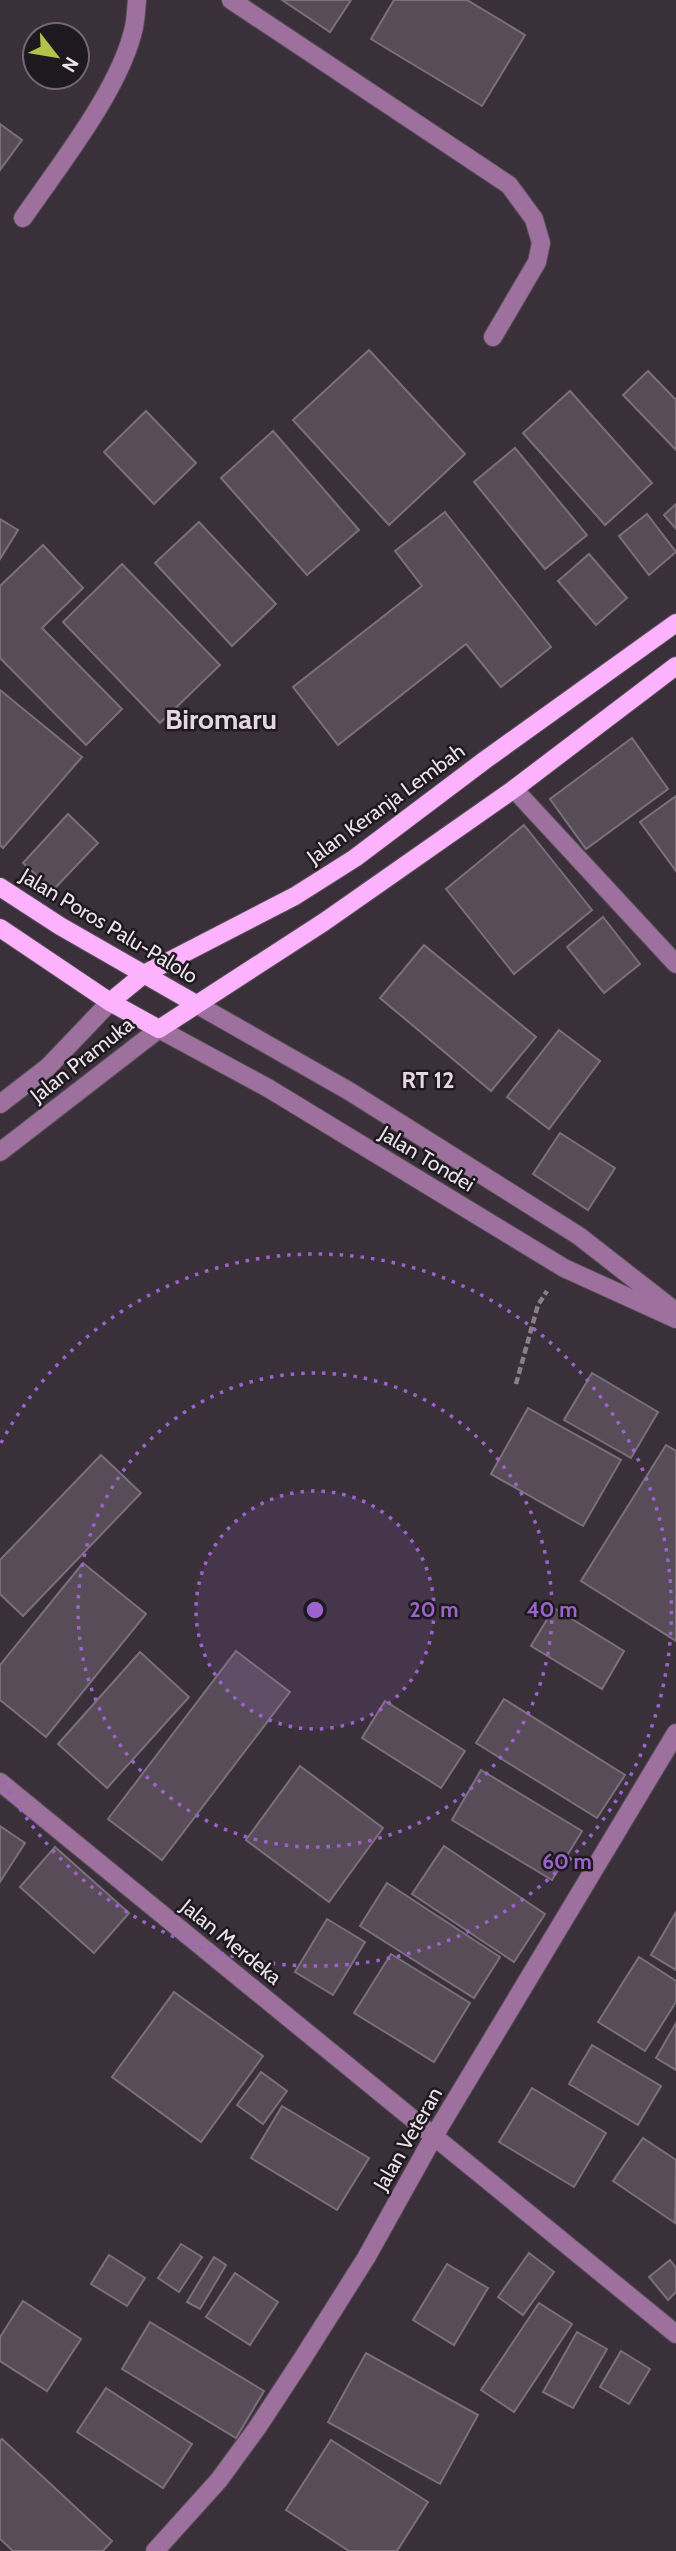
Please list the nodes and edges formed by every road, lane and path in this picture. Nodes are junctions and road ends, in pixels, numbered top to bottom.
1 (137, 0) edge
2 (231, 0) edge
3 (23, 218) dead end
4 (493, 337) dead end
5 (676, 623) edge
6 (676, 666) edge
7 (514, 789) junction
8 (0, 887) edge
9 (0, 928) edge
10 (676, 964) edge
11 (144, 974) junction
12 (110, 1002) junction
13 (196, 1004) junction
14 (159, 1029) junction
15 (0, 1104) edge
16 (0, 1153) edge
17 (564, 1268) junction
18 (676, 1311) edge
19 (676, 1319) edge
20 (516, 1384) dead end
21 (676, 1733) edge
22 (0, 1782) edge
23 (434, 2136) junction
24 (676, 2334) edge
25 (155, 2551) edge

1 - 3 street
2 - 4 street
5 - 11 main road, Jalan Keranja Lembah
6 - 7 main road
7 - 10 street
7 - 13 main road
8 - 11 main road, Jalan Poros Palu-Palolo
9 - 12 main road
11 - 12 main road, Jalan Keranja Lembah
11 - 13 main road, Jalan Poros Palu-Palolo
12 - 14 main road
12 - 15 street
13 - 14 main road
13 - 18 street
14 - 16 street, Jalan Pramuka
14 - 17 street, Jalan Tondei
17 - 19 street, Jalan Tondei
17 - 20 path
21 - 23 street, Jalan Veteran
22 - 23 street, Jalan Merdeka
23 - 24 street, Jalan Merdeka
23 - 25 street, Jalan Veteran

